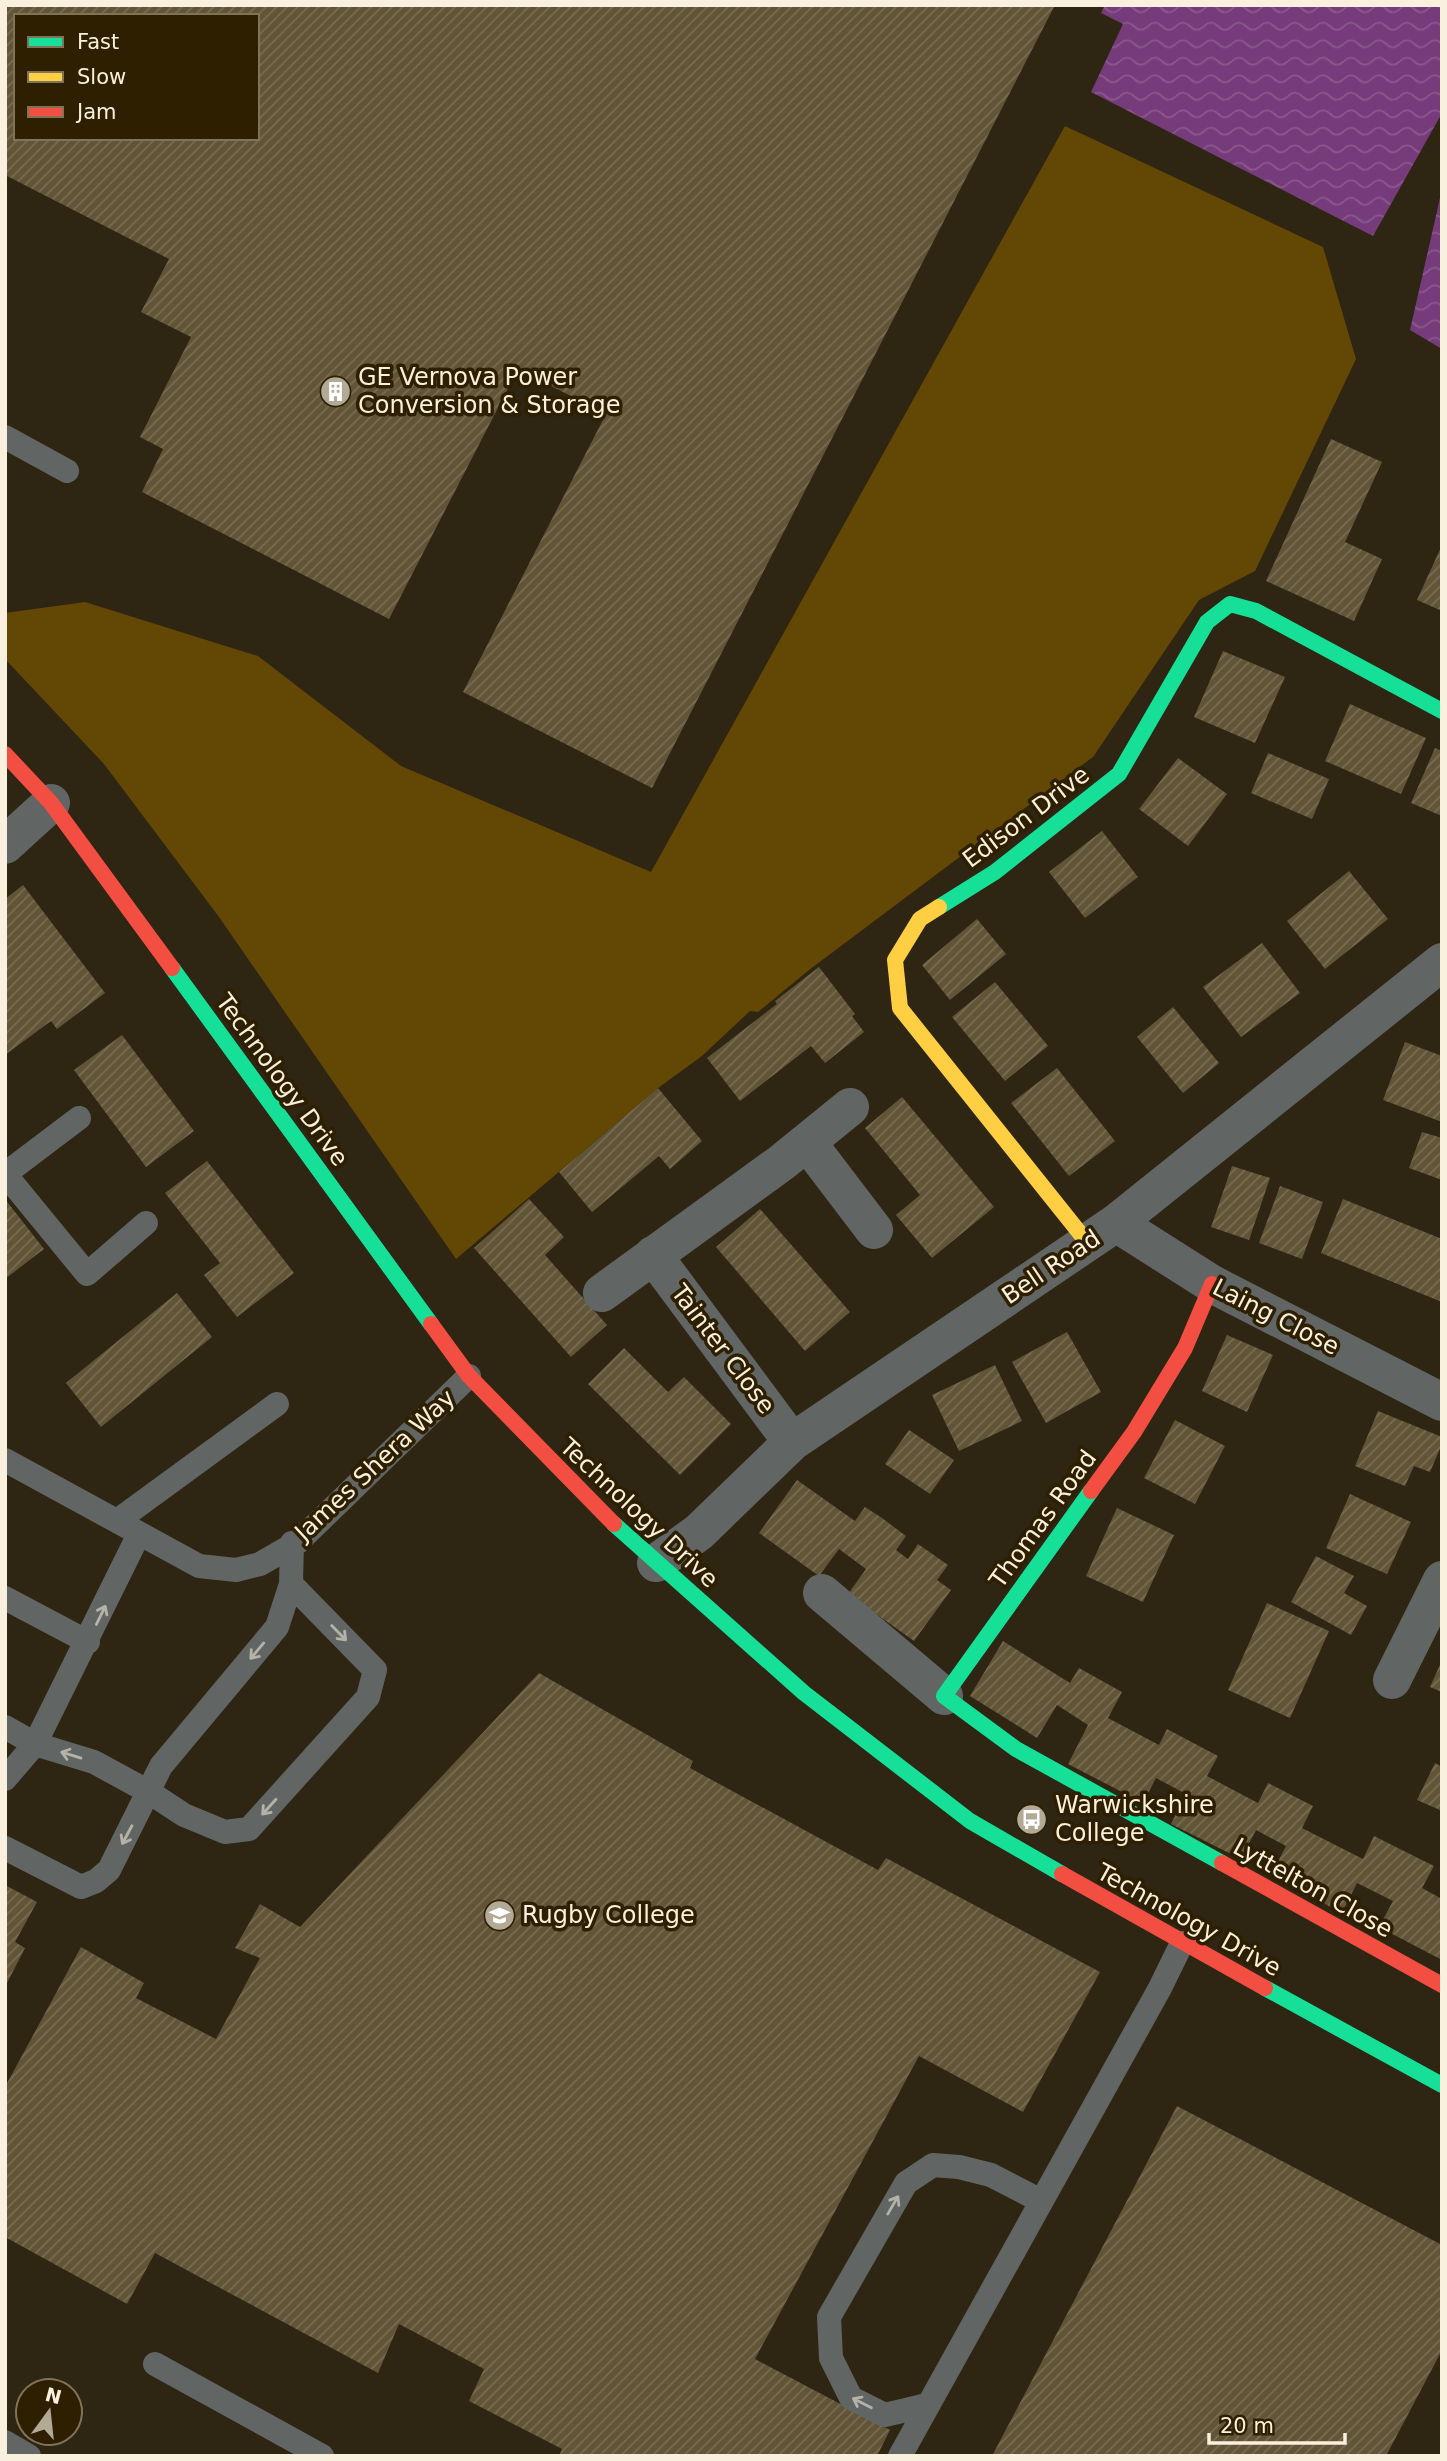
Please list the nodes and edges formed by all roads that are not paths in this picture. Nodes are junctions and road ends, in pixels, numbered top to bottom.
1 (5, 437) edge
2 (67, 471) dead end
3 (1442, 711) edge
4 (5, 754) edge
5 (51, 803) junction
6 (5, 845) edge
7 (1442, 962) edge
8 (850, 1107) dead end
9 (79, 1118) dead end
10 (807, 1142) junction
11 (5, 1174) edge
12 (146, 1223) dead end
13 (874, 1230) dead end
14 (1102, 1232) junction
15 (653, 1255) junction
16 (1212, 1284) junction
17 (603, 1293) dead end
18 (469, 1376) junction
19 (1442, 1402) edge
20 (277, 1404) dead end
21 (792, 1443) junction
22 (5, 1461) edge
23 (117, 1521) junction
24 (139, 1534) junction
25 (292, 1543) junction
26 (656, 1563) junction
27 (1442, 1580) edge
28 (291, 1584) junction
29 (822, 1593) dead end
30 (5, 1598) edge
31 (88, 1642) junction
32 (1392, 1680) dead end
33 (944, 1696) junction
34 (5, 1727) edge
35 (36, 1744) junction
36 (5, 1779) edge
37 (149, 1792) junction
38 (5, 1849) edge
39 (1182, 1943) junction
40 (1442, 1985) edge
41 (1442, 2085) edge
42 (1041, 2201) junction
43 (155, 2364) dead end
44 (927, 2405) junction
45 (5, 2442) edge
46 (29, 2456) edge
47 (322, 2456) edge
48 (900, 2456) edge

1 - 2 lane
3 - 14 street, Edison Drive
4 - 5 street, Technology Drive
5 - 6 street
5 - 18 street, Technology Drive
7 - 14 street, Bell Road
8 - 10 street
9 - 11 lane
10 - 13 street
10 - 15 street
11 - 12 lane
14 - 16 street, Laing Close
14 - 21 street, Bell Road
15 - 17 street
15 - 21 street, Tainter Close
16 - 19 street, Laing Close
16 - 33 street, Thomas Road
18 - 25 lane, James Shera Way
18 - 26 street, Technology Drive
20 - 23 lane
21 - 26 street, Bell Road
22 - 23 lane
23 - 24 lane
24 - 25 lane, James Shera Way
31 -> 24 lane
25 - 28 lane
26 - 39 street, Technology Drive
27 - 32 street
28 -> 37 lane
28 -> 37 lane
29 - 33 street
30 - 31 lane
31 - 35 lane
33 - 40 street, Lyttelton Close
34 - 35 lane
35 - 36 lane
37 -> 35 lane
37 -> 38 lane
39 - 41 street, Technology Drive
39 - 42 lane
42 - 44 lane
44 -> 42 lane
43 - 47 lane
44 - 48 lane
45 - 46 lane

